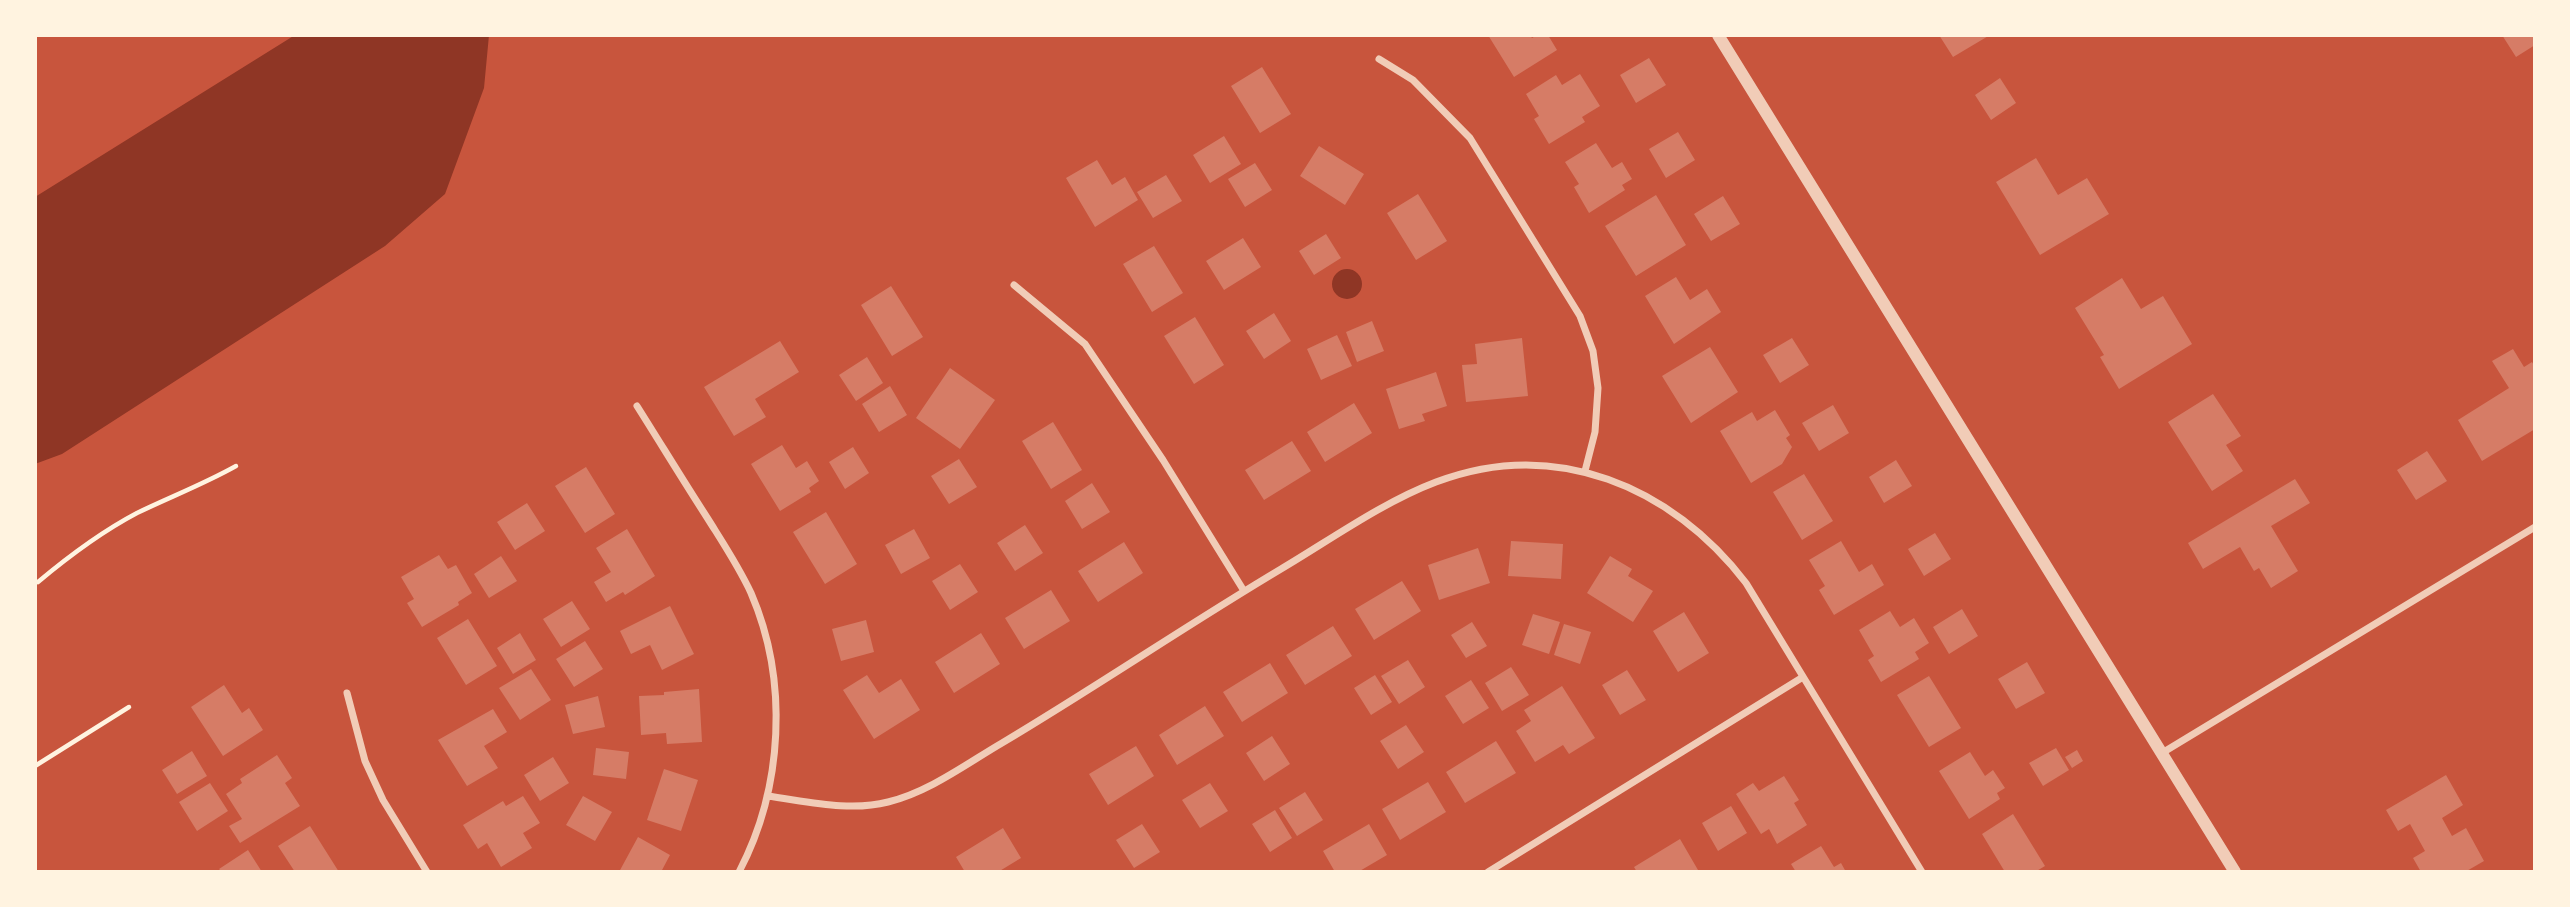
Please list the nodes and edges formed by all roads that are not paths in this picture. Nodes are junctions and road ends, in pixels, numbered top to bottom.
1 (1717, 35) edge
2 (1379, 59) dead end
3 (1014, 285) dead end
4 (637, 406) dead end
5 (1585, 471) junction
6 (2535, 527) edge
7 (1244, 591) junction
8 (1803, 677) junction
9 (347, 693) dead end
10 (2162, 753) junction
11 (767, 796) junction
12 (428, 872) edge
13 (739, 872) edge
14 (1488, 872) edge
15 (1922, 872) edge
16 (2235, 872) edge

1 - 10 street
2 - 5 street
3 - 7 street
4 - 11 street
5 - 7 street
5 - 8 street
6 - 10 street
7 - 11 street
8 - 14 street
8 - 15 street
9 - 12 street
10 - 16 street
11 - 13 street

